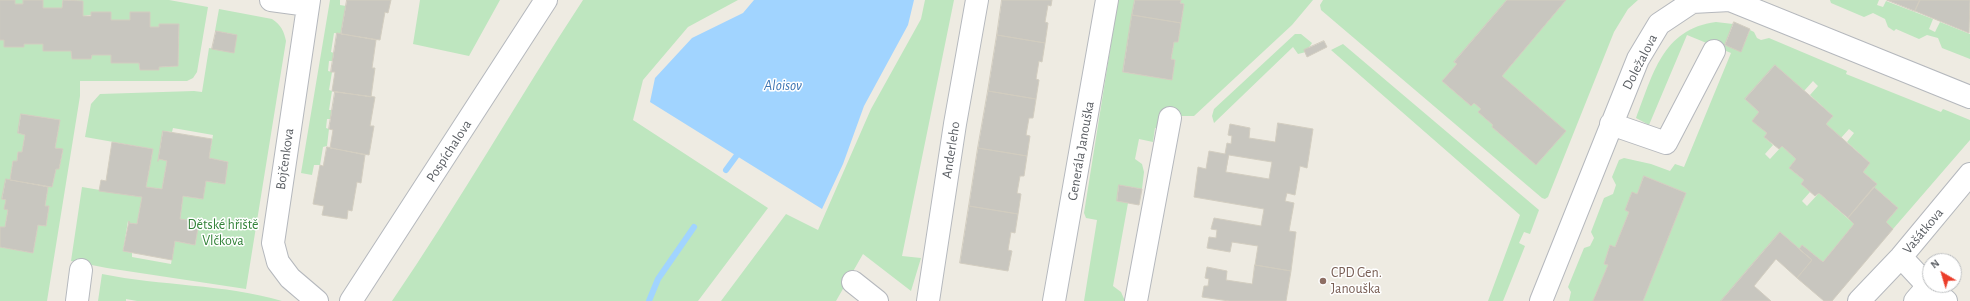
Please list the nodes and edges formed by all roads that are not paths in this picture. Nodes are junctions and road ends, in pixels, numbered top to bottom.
1 (271, 0) edge
2 (546, 0) edge
3 (977, 0) edge
4 (1107, 0) edge
5 (308, 3) edge
6 (1714, 51) dead end
7 (1970, 97) edge
8 (1170, 118) dead end
9 (1611, 124) junction
10 (1970, 174) edge
11 (1901, 257) junction
12 (81, 270) dead end
13 (853, 282) dead end
14 (1921, 293) edge
15 (76, 301) edge
16 (317, 301) edge
17 (351, 301) edge
18 (877, 301) edge
19 (928, 301) edge
20 (1054, 301) edge
21 (1136, 301) edge
22 (1540, 301) edge
23 (1859, 301) edge
24 (1946, 301) edge

1 - 5 street
2 - 17 street, Pospíchalova
3 - 19 street, Anderleho
4 - 20 street, Generála Janouška
5 - 16 street, Bojčenkova
6 - 9 street
7 - 9 street, Doležalova
8 - 21 street
9 - 22 street, Doležalova
10 - 11 street, Vašátkova
11 - 14 street, Vašátkova
11 - 23 street
12 - 15 street
13 - 18 street
14 - 24 street, Vašátkova

